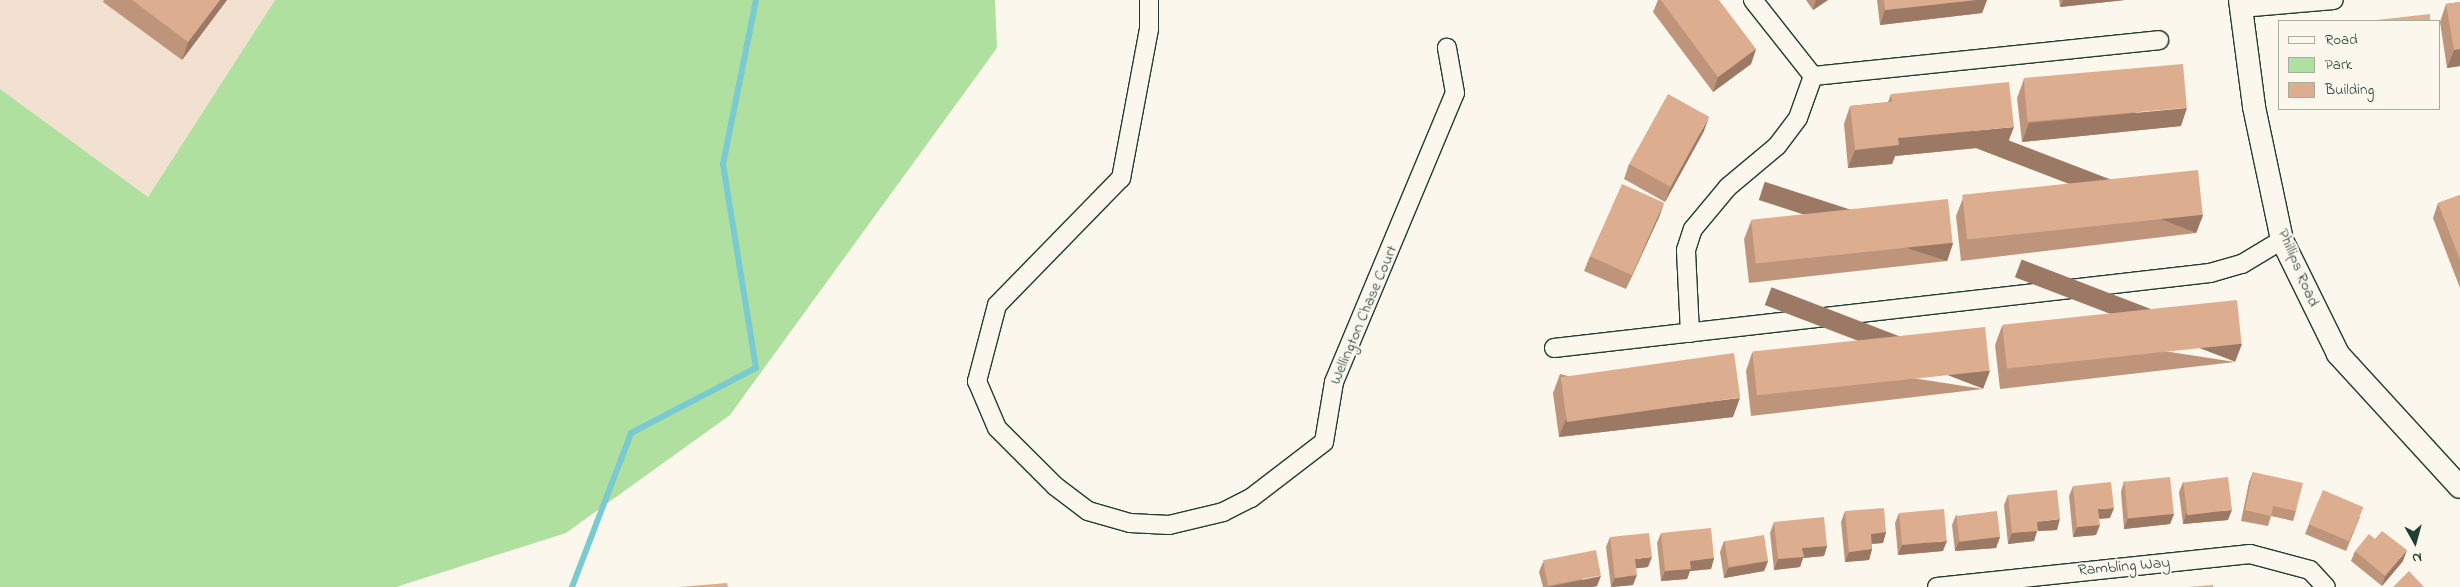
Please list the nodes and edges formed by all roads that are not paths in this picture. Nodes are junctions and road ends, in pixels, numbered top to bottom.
1 (1149, 0) edge
2 (1753, 0) edge
3 (2334, 0) edge
4 (2241, 4) edge
5 (2159, 40) dead end
6 (1447, 48) dead end
7 (1813, 76) junction
8 (2282, 240) junction
9 (1690, 334) junction
10 (1554, 348) dead end
11 (2460, 487) edge
12 (2017, 582) edge
13 (1937, 587) edge
14 (2326, 587) edge

1 - 6 street, Wellington Chase Court
2 - 7 street
3 - 4 street
4 - 8 street, Phillips Road
5 - 7 street
7 - 9 street
8 - 9 street
8 - 11 street, Phillips Road
9 - 10 street
12 - 13 street, Rambling Way
12 - 14 street, Rambling Way

